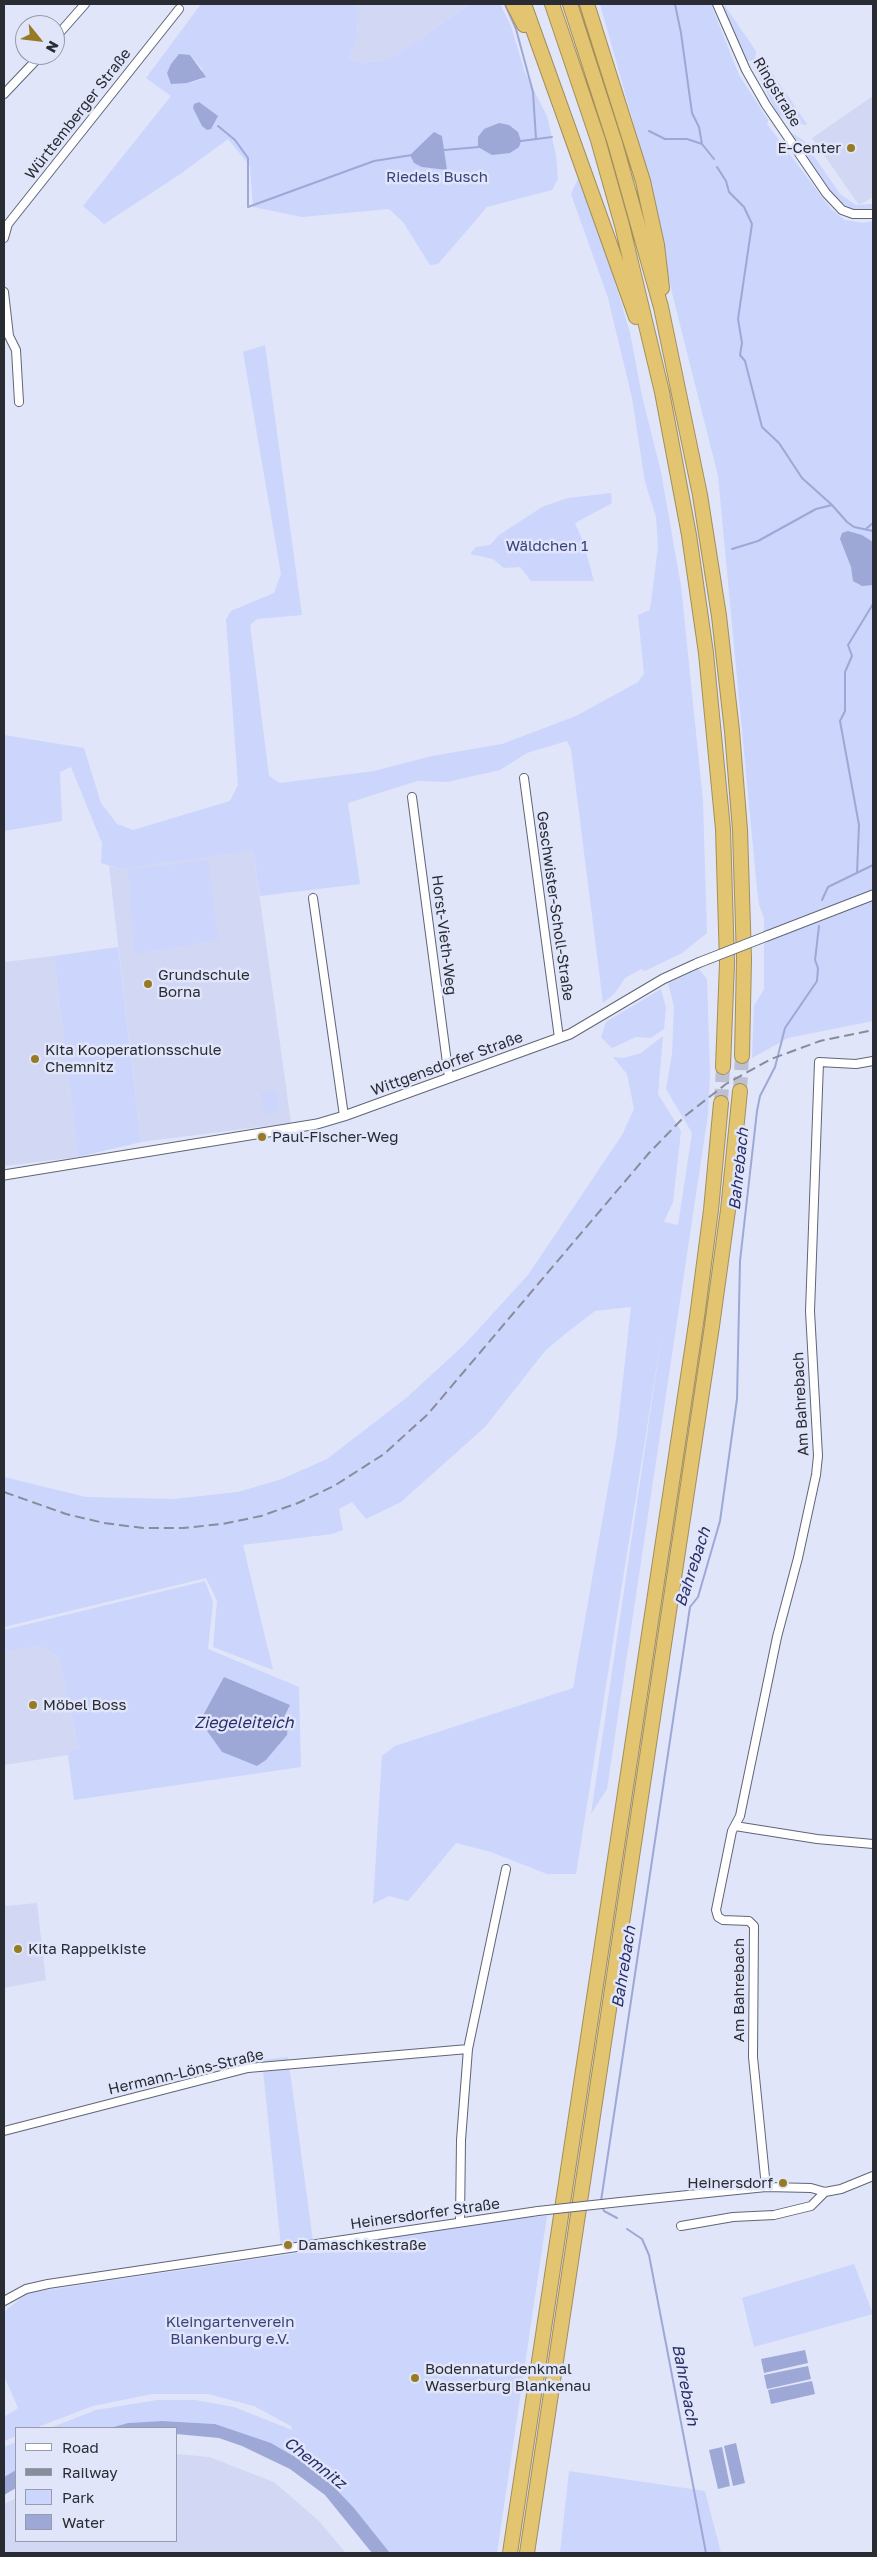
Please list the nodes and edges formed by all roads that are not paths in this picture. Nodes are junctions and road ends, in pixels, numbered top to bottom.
1 (85, 4) edge
2 (513, 4) edge
3 (524, 4) edge
4 (552, 4) edge
5 (570, 4) edge
6 (587, 4) edge
7 (594, 4) edge
8 (717, 4) edge
9 (179, 9) dead end
10 (65, 27) edge
11 (595, 28) junction
12 (546, 63) junction
13 (32, 65) edge
14 (4, 94) edge
15 (873, 214) edge
16 (6, 223) edge
17 (4, 238) edge
18 (4, 292) edge
19 (661, 307) junction
20 (6, 336) edge
21 (662, 392) junction
22 (19, 402) dead end
23 (524, 778) dead end
24 (412, 796) dead end
25 (873, 895) edge
26 (313, 898) dead end
27 (559, 1038) junction
28 (742, 1056) tunnel mouth
29 (873, 1061) edge
30 (723, 1066) tunnel mouth
31 (449, 1078) junction
32 (740, 1091) tunnel mouth
33 (721, 1103) tunnel mouth
34 (344, 1116) junction
35 (4, 1175) edge
36 (735, 1826) junction
37 (873, 1844) edge
38 (506, 1869) dead end
39 (468, 2049) junction
40 (4, 2131) edge
41 (873, 2176) edge
42 (766, 2187) junction
43 (825, 2192) junction
44 (460, 2222) junction
45 (682, 2226) dead end
46 (4, 2301) edge
47 (510, 2553) edge
48 (527, 2553) edge

1 - 10 street
2 - 12 highway
3 - 12 highway
4 - 21 highway
5 - 19 highway
6 - 11 highway
7 - 11 highway
8 - 15 street, Ringstraße
9 - 16 street, Württemberger Straße
11 - 19 highway
12 - 21 highway
13 - 14 street
16 - 17 street, Württemberger Straße
18 - 20 street
19 - 28 highway
20 - 22 street
21 - 30 highway
23 - 27 street, Geschwister-Scholl-Straße
24 - 31 street, Horst-Vieth-Weg
25 - 27 street, Wittgensdorfer Straße, bridge
26 - 34 street
27 - 31 street, Wittgensdorfer Straße
29 - 36 street, Am Bahrebach
31 - 34 street, Wittgensdorfer Straße
32 - 48 highway
33 - 47 highway
34 - 35 street, Wittgensdorfer Straße
36 - 37 street
36 - 42 street, Am Bahrebach
38 - 39 street
39 - 40 street, Hermann-Löns-Straße
39 - 44 street
41 - 43 street, Heinersdorfer Straße
42 - 43 street, Heinersdorfer Straße
42 - 44 street, Heinersdorfer Straße, bridge
43 - 45 street, Heinersdorfer Straße
44 - 46 street, Heinersdorfer Straße

